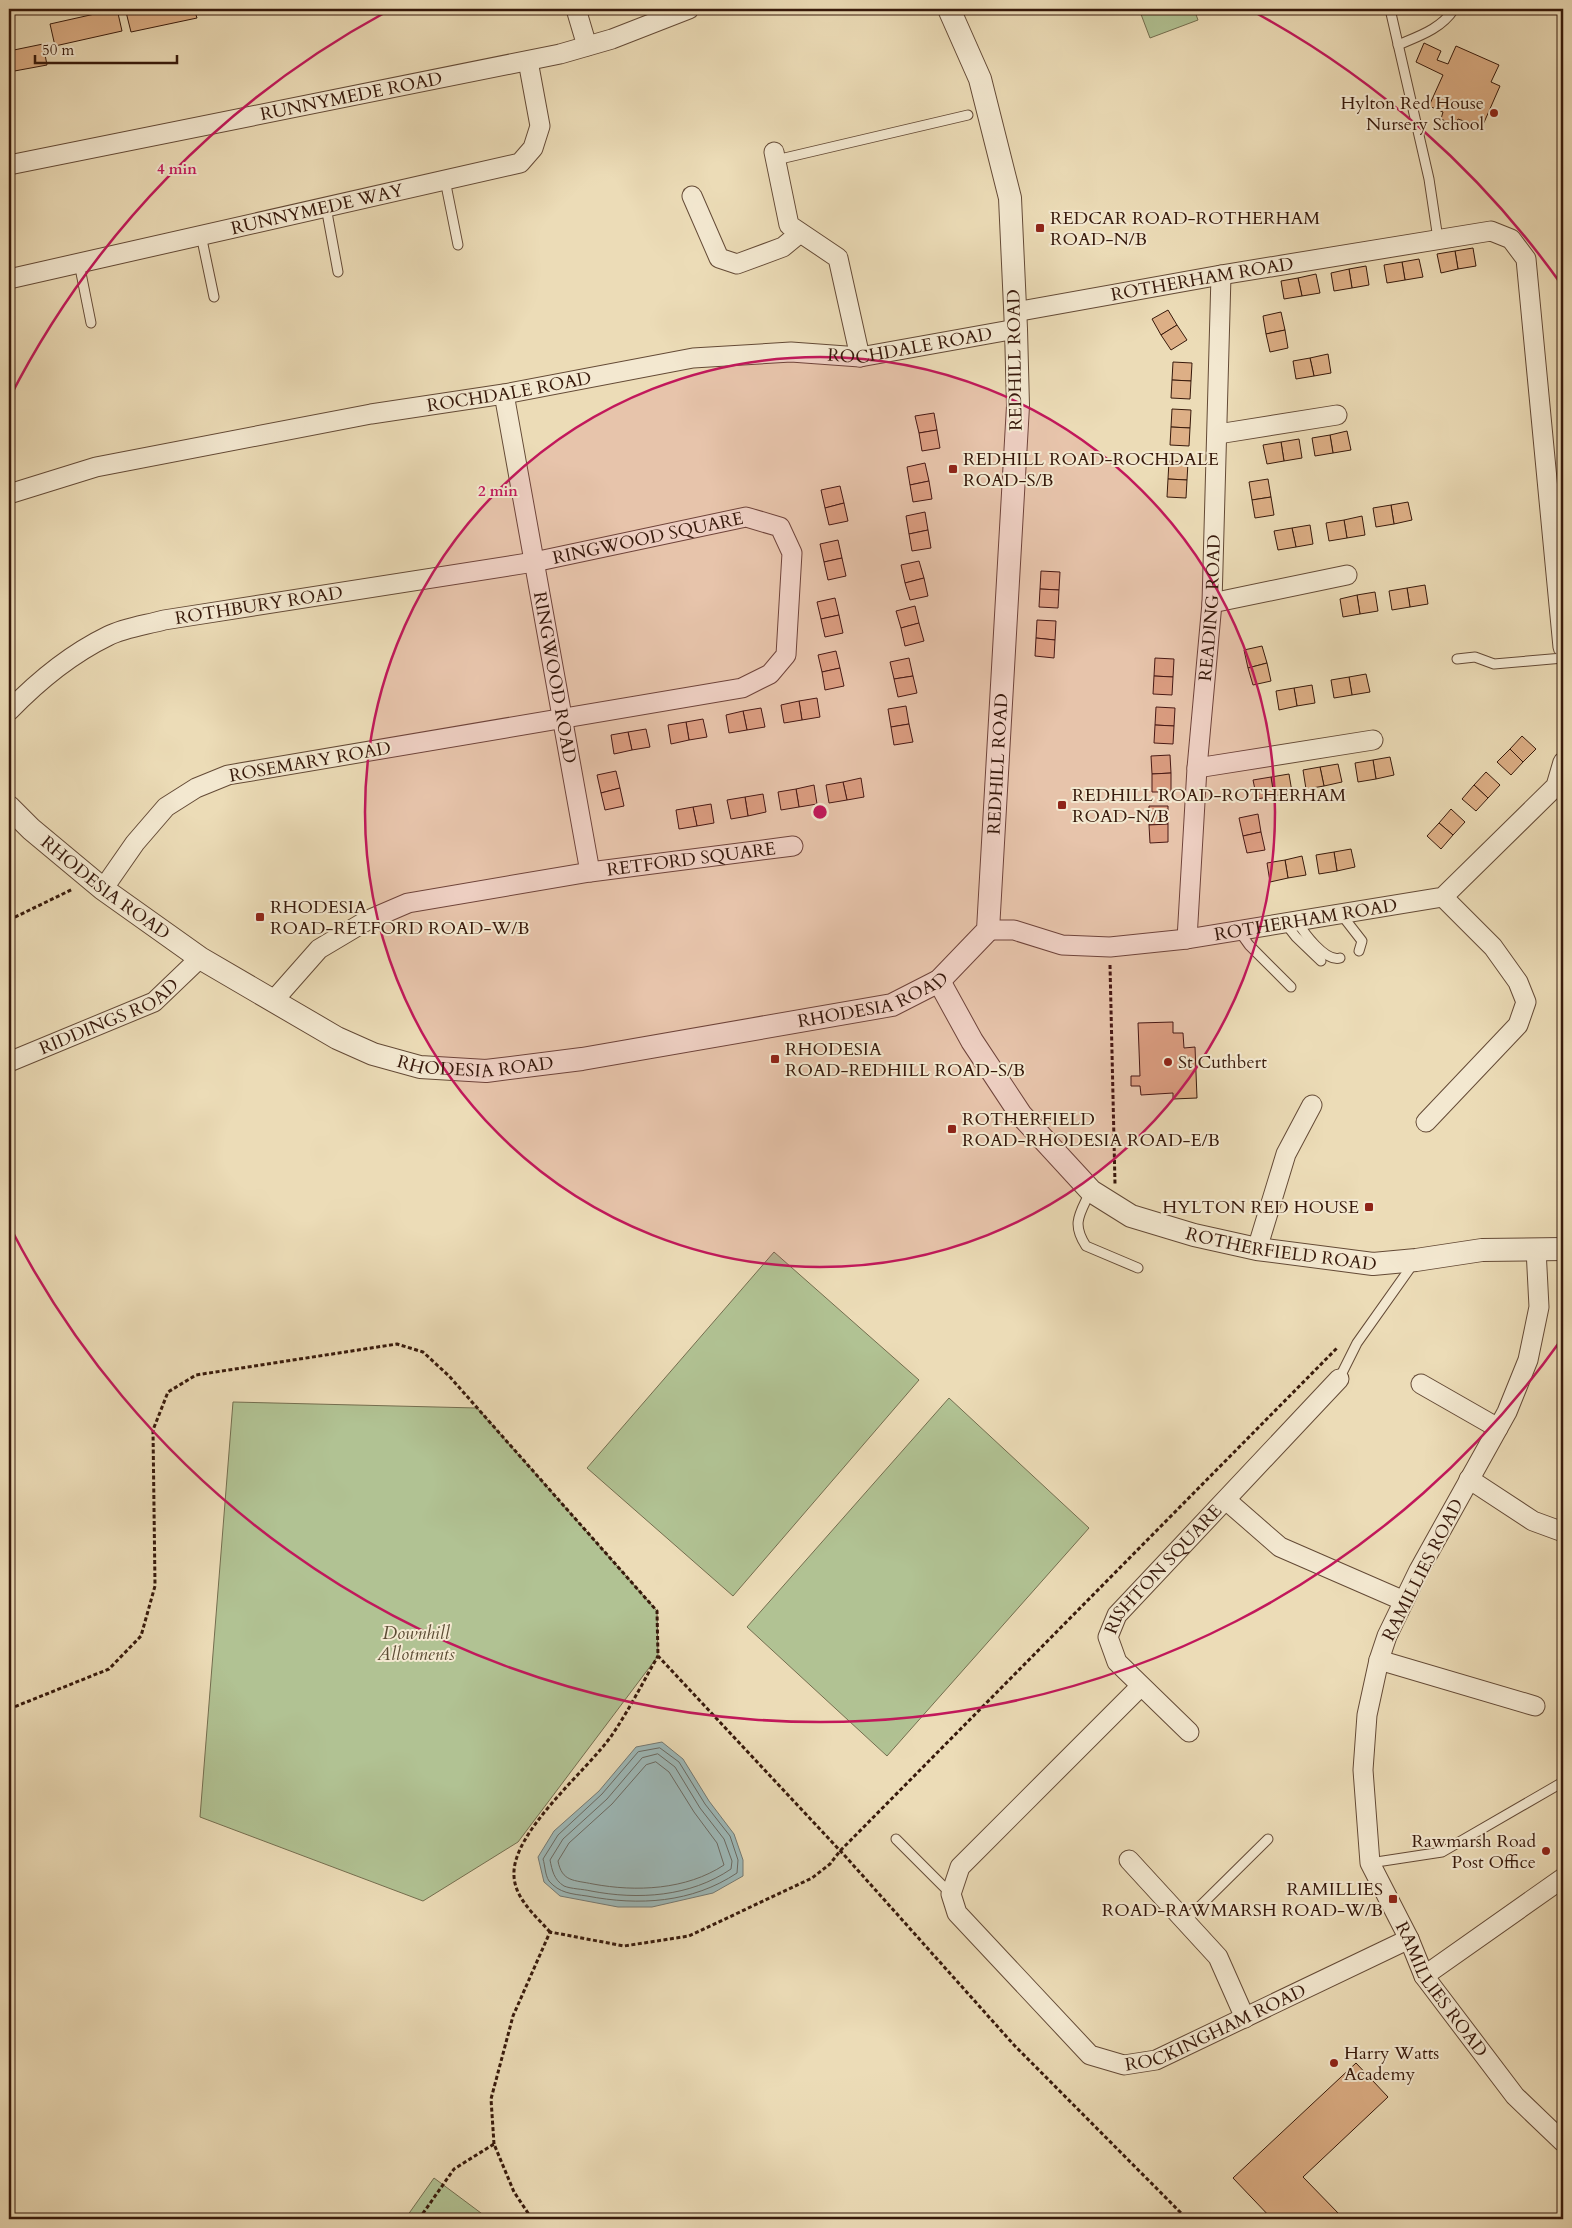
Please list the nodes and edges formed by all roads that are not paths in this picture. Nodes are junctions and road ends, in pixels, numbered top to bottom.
1 (576, 9) edge
2 (689, 9) edge
3 (949, 9) edge
4 (1390, 9) edge
5 (1454, 9) edge
6 (1398, 45) junction
7 (587, 46) junction
8 (528, 60) junction
9 (968, 115) dead end
10 (775, 156) joint
11 (9, 165) edge
12 (445, 180) junction
13 (692, 196) dead end
14 (326, 207) junction
15 (800, 233) junction
16 (201, 235) junction
17 (1438, 239) junction
18 (458, 245) dead end
19 (80, 263) junction
20 (338, 272) dead end
21 (1221, 275) junction
22 (9, 279) edge
23 (214, 297) dead end
24 (1015, 320) junction
25 (91, 323) dead end
26 (860, 357) junction
27 (504, 394) junction
28 (1337, 416) dead end
29 (1218, 434) junction
30 (9, 494) edge
31 (534, 562) junction
32 (1347, 575) dead end
33 (1212, 604) junction
34 (1563, 647) edge
35 (1563, 658) edge
36 (1457, 659) dead end
37 (9, 711) edge
38 (562, 718) junction
39 (1373, 740) dead end
40 (1563, 762) edge
41 (1197, 768) junction
42 (1560, 789) edge
43 (9, 807) edge
44 (793, 846) dead end
45 (590, 872) junction
46 (98, 884) junction
47 (1443, 897) junction
48 (1341, 914) junction
49 (1291, 922) junction
50 (988, 930) junction
51 (1239, 930) junction
52 (1187, 939) junction
53 (1360, 951) dead end
54 (200, 958) junction
55 (1340, 958) dead end
56 (1320, 961) dead end
57 (939, 981) junction
58 (1291, 987) dead end
59 (274, 1000) junction
60 (9, 1062) edge
61 (1312, 1105) dead end
62 (1426, 1122) dead end
63 (1091, 1191) junction
64 (1257, 1249) junction
65 (1536, 1249) junction
66 (1563, 1249) edge
67 (1416, 1260) junction
68 (1138, 1268) dead end
69 (1339, 1379) joint
70 (1420, 1384) dead end
71 (1498, 1428) junction
72 (1469, 1479) junction
73 (1226, 1500) junction
74 (1563, 1532) edge
75 (1404, 1601) junction
76 (1379, 1660) junction
77 (1140, 1687) junction
78 (1535, 1706) dead end
79 (1189, 1732) dead end
80 (1563, 1782) edge
81 (896, 1839) dead end
82 (1268, 1839) dead end
83 (1129, 1860) dead end
84 (1370, 1863) junction
85 (1563, 1878) edge
86 (951, 1894) junction
87 (1185, 1921) junction
88 (1409, 1939) junction
89 (1424, 1976) junction
90 (1245, 2018) junction
91 (1563, 2142) edge

1 - 7 street
2 - 7 street, RUNNYMEDE ROAD
3 - 24 street, REDHILL ROAD
4 - 6 lane
5 - 6 lane
6 - 17 lane
7 - 8 street, RUNNYMEDE ROAD
8 - 11 street, RUNNYMEDE ROAD
8 - 12 street, RUNNYMEDE WAY
9 - 10 lane
10 - 15 street
12 - 14 street, RUNNYMEDE WAY
12 - 18 lane
13 - 15 street
14 - 16 street, RUNNYMEDE WAY
14 - 20 lane
15 - 26 street
16 - 19 street, RUNNYMEDE WAY
16 - 23 lane
17 - 21 street, ROTHERHAM ROAD
17 - 34 street, ROTHERHAM ROAD
19 - 22 street, RUNNYMEDE WAY
19 - 25 lane
21 - 24 street, ROTHERHAM ROAD
21 - 29 street, READING ROAD
24 - 26 street, ROCHDALE ROAD
24 - 50 street, REDHILL ROAD
26 - 27 street, ROCHDALE ROAD
27 - 30 street, ROCHDALE ROAD
27 - 31 street, RINGWOOD ROAD
28 - 29 street
29 - 33 street, READING ROAD
31 - 37 street, ROTHBURY ROAD
31 - 38 street, RINGWOOD ROAD
31 - 38 street, RINGWOOD SQUARE
32 - 33 street
33 - 41 street, READING ROAD
35 - 36 lane
38 - 45 street, RINGWOOD ROAD
38 - 46 street, ROSEMARY ROAD
39 - 41 street
40 - 42 street
41 - 52 street, READING ROAD
42 - 47 street
43 - 46 street, RHODESIA ROAD
44 - 45 street, RETFORD SQUARE
45 - 59 street, RETFORD SQUARE
46 - 54 street, RHODESIA ROAD
47 - 48 street, ROTHERHAM ROAD
47 - 62 street
48 - 49 street, ROTHERHAM ROAD
48 - 53 lane
49 - 51 street, ROTHERHAM ROAD
49 - 55 lane
49 - 56 lane
50 - 52 street, ROTHERHAM ROAD
50 - 57 street, RHODESIA ROAD
51 - 52 street, ROTHERHAM ROAD
51 - 58 lane
54 - 59 street, RHODESIA ROAD
54 - 60 street, RIDDINGS ROAD
57 - 59 street, RHODESIA ROAD
57 - 63 street, ROTHERFIELD ROAD
61 - 64 street
63 - 64 street, ROTHERFIELD ROAD
63 - 68 lane
64 - 67 street, ROTHERFIELD ROAD
65 - 66 street, ROTHERFIELD ROAD
65 - 67 street, ROTHERFIELD ROAD
65 - 71 street, RAMILLIES ROAD
67 - 69 lane
69 - 73 street, RISHTON SQUARE
70 - 71 street
71 - 72 street, RAMILLIES ROAD
72 - 74 street
72 - 75 street, RAMILLIES ROAD
73 - 75 street, RISHTON SQUARE
73 - 77 street, RISHTON SQUARE
75 - 76 street, RAMILLIES ROAD
76 - 78 street
76 - 84 street, RAMILLIES ROAD
77 - 79 street, RISHTON SQUARE
77 - 86 street
80 - 84 lane
81 - 86 lane
82 - 87 lane
83 - 87 street
84 - 88 street, RAMILLIES ROAD
85 - 89 street
86 - 90 street, ROCKINGHAM ROAD
87 - 90 street
88 - 89 street, RAMILLIES ROAD
88 - 90 street, ROCKINGHAM ROAD
89 - 91 street, RAMILLIES ROAD

